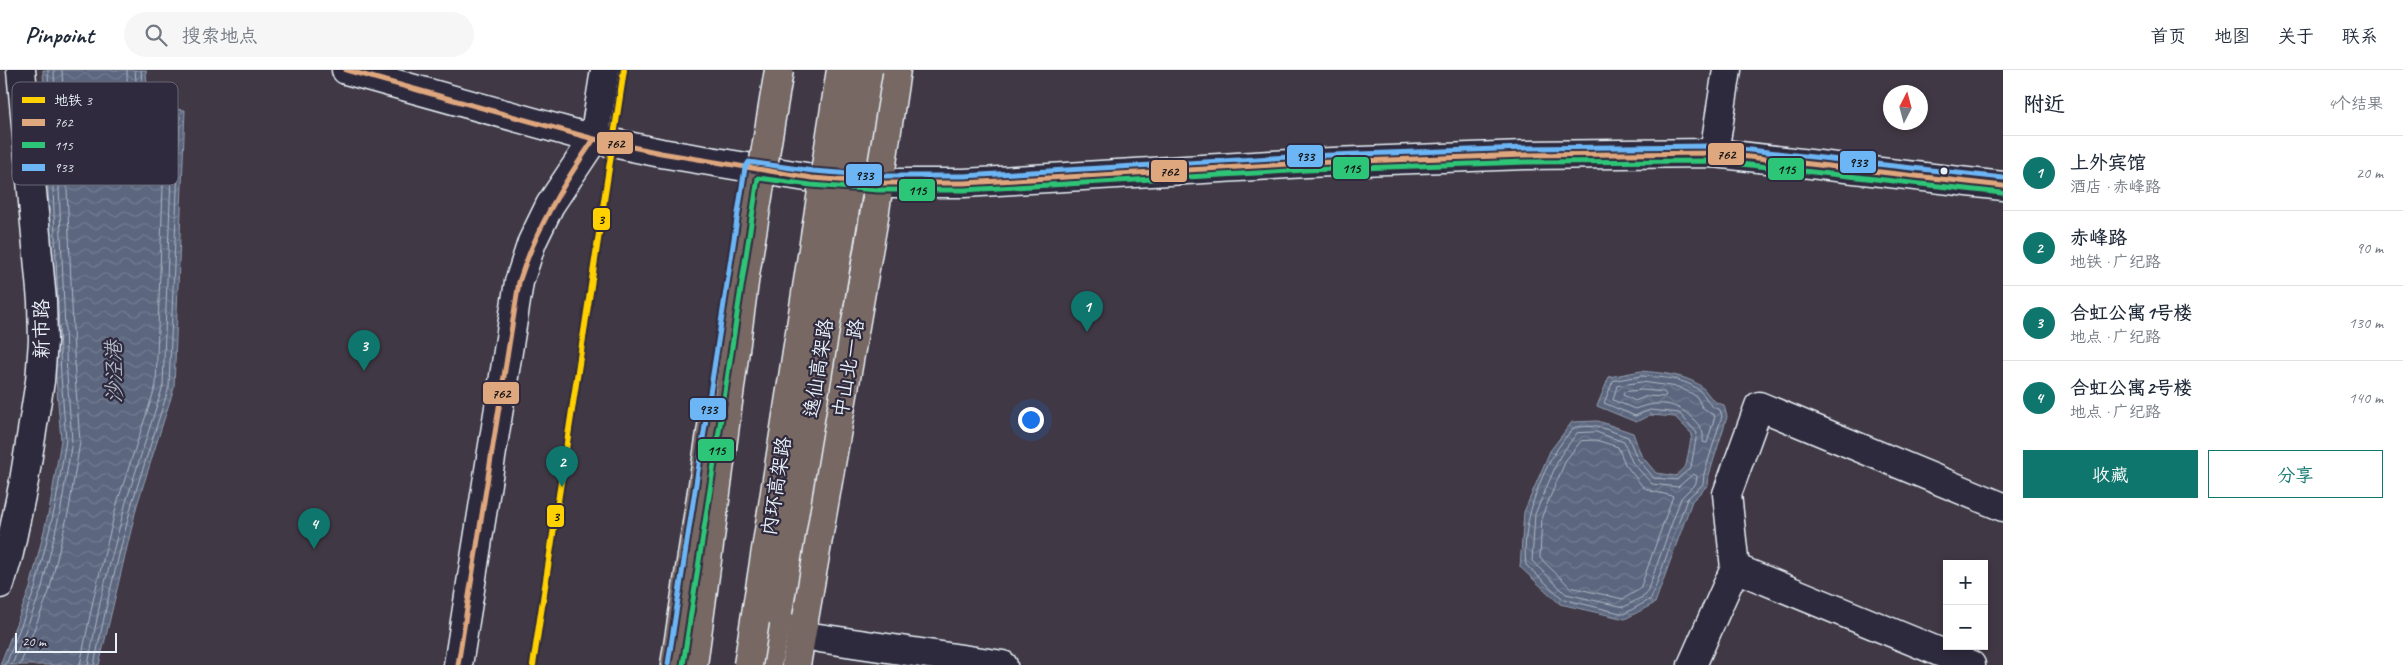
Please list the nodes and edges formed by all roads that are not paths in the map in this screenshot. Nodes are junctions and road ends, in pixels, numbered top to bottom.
1 (346, 70) edge
2 (605, 70) edge
3 (762, 70) edge
4 (766, 70) edge
5 (779, 70) edge
6 (841, 70) edge
7 (868, 70) edge
8 (896, 70) edge
9 (1727, 70) edge
10 (594, 139) junction
11 (1714, 153) junction
12 (752, 169) junction
13 (879, 183) junction
14 (31, 185) edge
15 (2003, 186) edge
16 (745, 275) junction
17 (2003, 506) edge
18 (8, 515) edge
19 (1734, 568) junction
20 (0, 584) edge
21 (819, 638) dead end
22 (458, 665) edge
23 (675, 665) edge
24 (693, 665) edge
25 (748, 665) edge
26 (767, 665) edge
27 (796, 665) edge
28 (1001, 665) edge
29 (1692, 665) edge
30 (1971, 665) edge

1 - 10 street
2 - 10 street
3 - 16 main road, bridge
4 - 12 main road
5 - 16 main road, bridge
6 - 25 main road, 内环高架路, bridge
7 - 26 main road, 逸仙高架路, bridge
8 - 13 main road, 中山北一路
9 - 11 street
10 - 12 street
10 - 22 street
11 - 13 street
11 - 15 street
12 - 13 street
12 - 23 main road
13 - 27 main road, 中山北一路
14 - 18 street, 新市路
16 - 24 main road
17 - 19 street
18 - 20 street, 新市路
19 - 29 street
19 - 30 street
21 - 28 street

